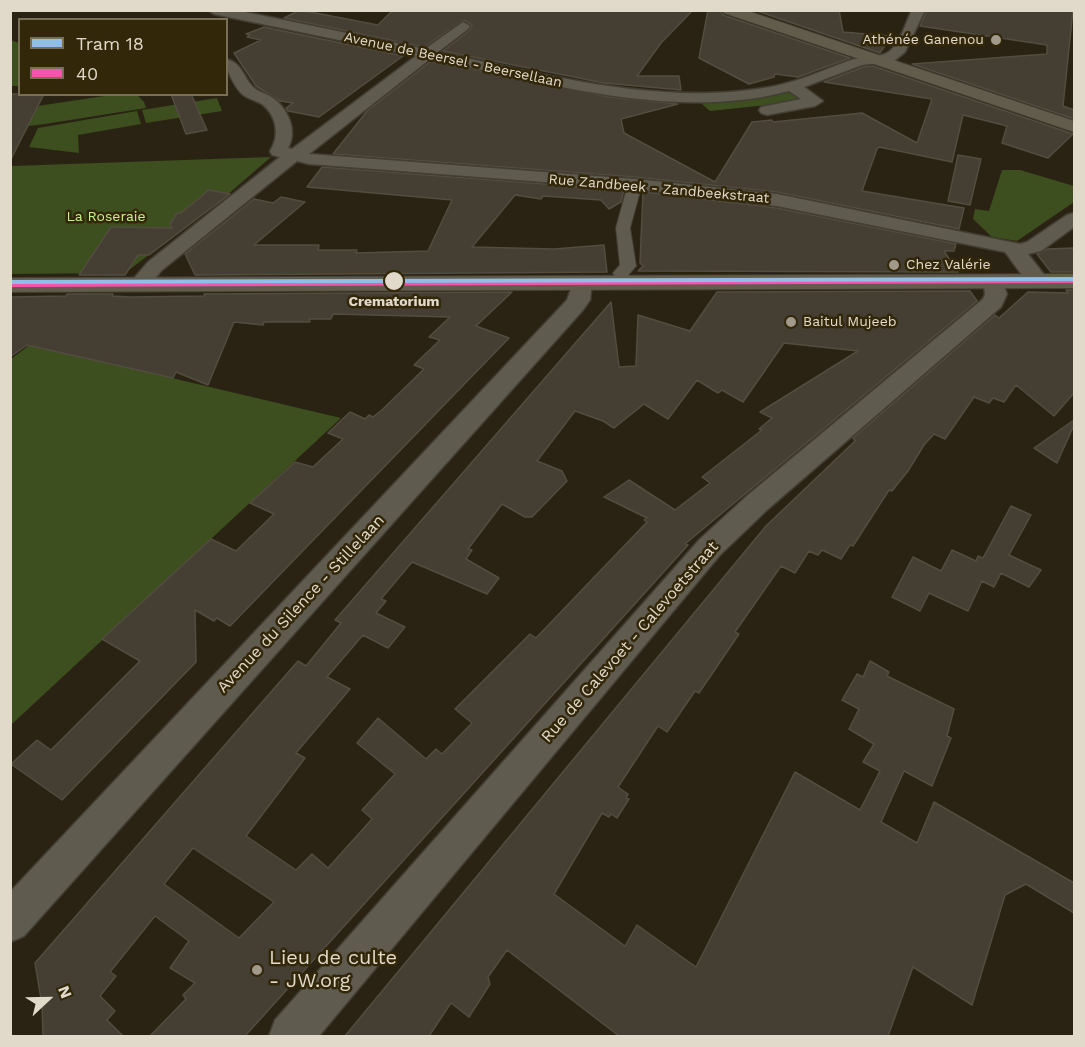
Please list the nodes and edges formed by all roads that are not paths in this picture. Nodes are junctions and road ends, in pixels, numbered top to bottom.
1 (729, 10) edge
2 (919, 10) edge
3 (216, 14) edge
4 (463, 26) dead end
5 (427, 55) junction
6 (874, 59) junction
7 (228, 64) edge
8 (792, 86) junction
9 (693, 98) junction
10 (755, 111) dead end
11 (700, 115) dead end
12 (1074, 127) edge
13 (286, 153) junction
14 (635, 184) junction
15 (1074, 219) edge
16 (1025, 249) dead end
17 (622, 277) dead end
18 (993, 281) junction
19 (1040, 281) junction
20 (1074, 281) edge
21 (582, 282) junction
22 (140, 284) junction
23 (10, 285) edge
24 (10, 922) edge
25 (291, 1036) edge

1 - 6 main road
2 - 6 street, Avenue de Beersel - Beersellaan
3 - 5 street, Avenue de Beersel - Beersellaan
4 - 5 street
5 - 9 street, Avenue de Beersel - Beersellaan
5 - 13 street
6 - 8 street, Avenue de Beersel - Beersellaan
6 - 12 main road
7 - 13 street
8 - 9 street, Avenue de Beersel - Beersellaan
8 - 10 street
9 - 11 street
13 - 14 street, Rue Zandbeek - Zandbeekstraat
13 - 22 street
14 - 17 street
14 - 19 street, Rue Zandbeek - Zandbeekstraat
15 - 16 street
18 - 19 main road
18 - 21 main road
18 - 25 street, Rue de Calevoet - Calevoetstraat
19 - 20 main road
21 - 22 main road
21 - 24 street, Avenue du Silence - Stillelaan
22 - 23 main road

